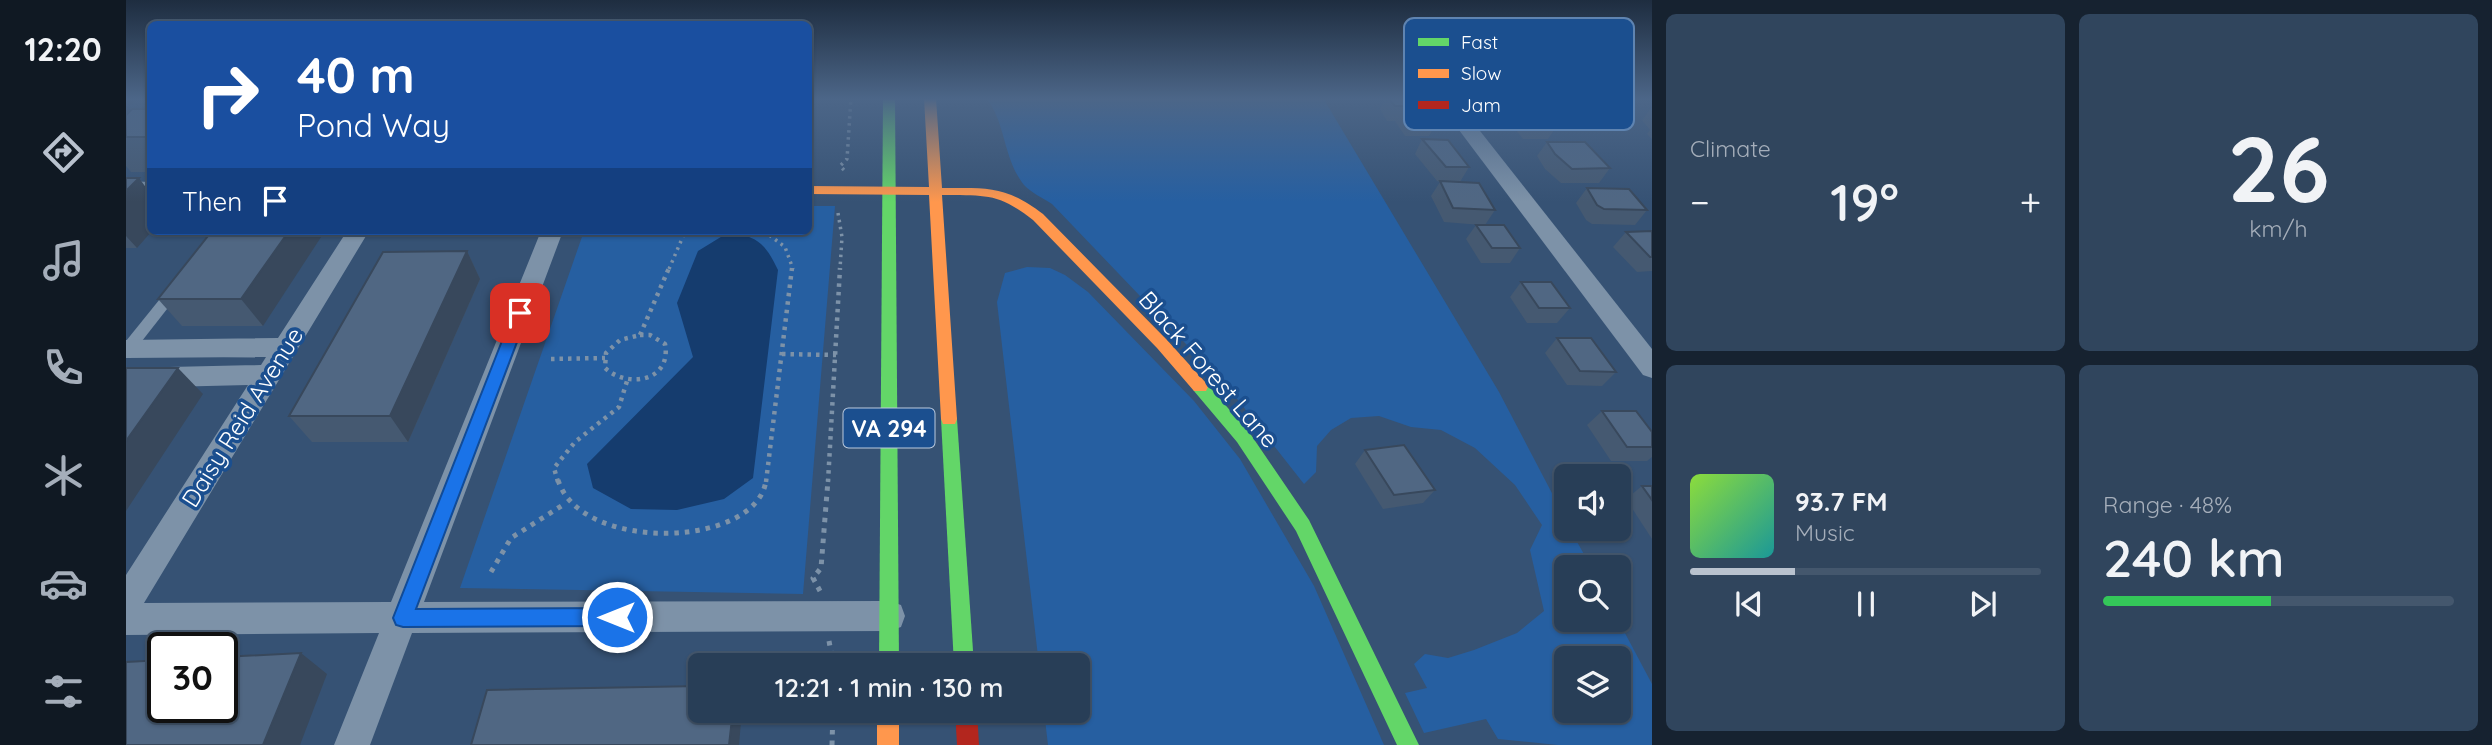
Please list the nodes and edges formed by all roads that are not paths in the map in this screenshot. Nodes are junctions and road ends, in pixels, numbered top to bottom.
1 (890, 133) edge
2 (932, 133) edge
3 (1471, 133) edge
4 (126, 188) edge
5 (147, 188) edge
6 (812, 190) edge
7 (889, 191) junction
8 (935, 192) junction
9 (355, 235) edge
10 (550, 235) edge
11 (179, 285) edge
12 (285, 347) junction
13 (127, 350) edge
14 (1652, 368) edge
15 (268, 375) junction
16 (126, 378) edge
17 (126, 604) edge
18 (889, 616) junction
19 (403, 618) junction
20 (126, 619) edge
21 (889, 653) edge
22 (963, 653) edge
23 (888, 723) edge
24 (967, 723) edge
25 (352, 745) edge
26 (888, 745) edge
27 (968, 745) edge
28 (1408, 745) edge

1 - 7 main road, VA 294
2 - 8 main road, VA 294
3 - 14 street
4 - 5 street
6 - 7 main road, Black Forest Lane
7 - 8 main road, Black Forest Lane
7 - 18 main road, VA 294
8 - 22 main road, VA 294
8 - 28 main road, Black Forest Lane
9 - 12 street, Daisy Reid Avenue
10 - 19 street
11 - 13 lane
12 - 13 street
12 - 15 street, Daisy Reid Avenue
15 - 16 street
15 - 17 street, Daisy Reid Avenue
18 - 19 street
18 - 21 main road, VA 294
19 - 20 street
19 - 25 street
23 - 26 main road
24 - 27 main road

